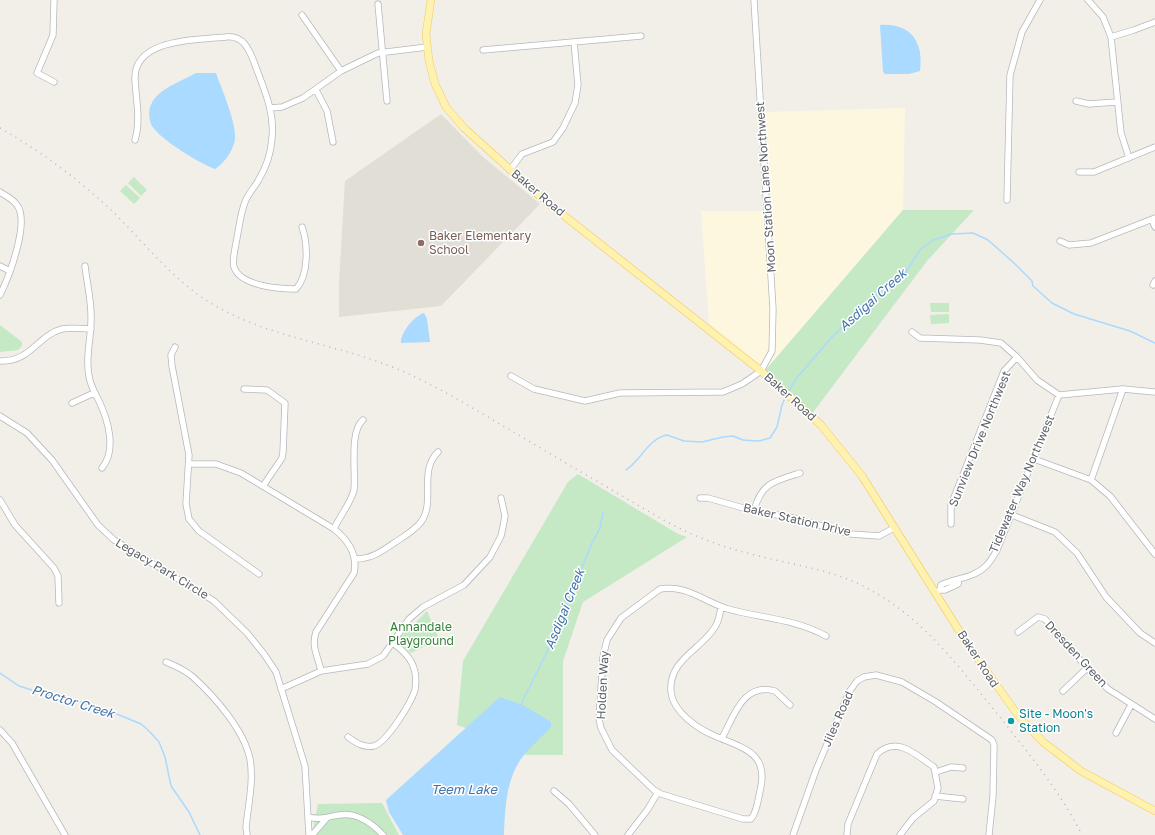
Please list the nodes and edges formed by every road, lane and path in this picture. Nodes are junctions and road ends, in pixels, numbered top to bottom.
1 (54, 0) edge
2 (431, 0) edge
3 (754, 0) edge
4 (1040, 0) edge
5 (1088, 0) edge
6 (378, 4) dead end
7 (302, 15) dead end
8 (1155, 22) edge
9 (641, 36) dead end
10 (1111, 37) junction
11 (574, 42) junction
12 (427, 47) junction
13 (483, 50) dead end
14 (383, 52) junction
15 (342, 71) junction
16 (54, 82) dead end
17 (316, 90) junction
18 (1076, 100) dead end
19 (387, 101) dead end
20 (1116, 102) junction
21 (270, 108) junction
22 (135, 140) dead end
23 (333, 142) dead end
24 (1155, 146) edge
25 (1129, 158) junction
26 (510, 170) junction
27 (1079, 172) dead end
28 (0, 192) edge
29 (1007, 200) dead end
30 (1153, 219) edge
31 (302, 227) dead end
32 (1155, 227) edge
33 (1060, 241) dead end
34 (0, 266) edge
35 (85, 266) dead end
36 (10, 270) junction
37 (0, 295) edge
38 (91, 329) junction
39 (912, 332) dead end
40 (175, 347) dead end
41 (1017, 357) junction
42 (0, 361) edge
43 (761, 371) junction
44 (511, 376) dead end
45 (244, 389) dead end
46 (1124, 389) junction
47 (1155, 392) edge
48 (94, 393) junction
49 (1059, 396) junction
50 (72, 403) dead end
51 (0, 416) edge
52 (364, 420) dead end
53 (438, 452) dead end
54 (1034, 459) junction
55 (190, 464) junction
56 (102, 468) dead end
57 (800, 472) dead end
58 (1091, 480) junction
59 (263, 486) junction
60 (501, 498) dead end
61 (700, 498) dead end
62 (0, 500) edge
63 (754, 511) junction
64 (1012, 515) junction
65 (950, 524) dead end
66 (894, 528) junction
67 (334, 529) junction
68 (1155, 554) edge
69 (355, 559) junction
70 (259, 574) dead end
71 (938, 591) junction
72 (59, 602) dead end
73 (721, 607) junction
74 (1018, 632) dead end
75 (826, 636) dead end
76 (393, 643) junction
77 (1155, 643) edge
78 (166, 662) dead end
79 (1087, 668) junction
80 (321, 671) junction
81 (281, 689) junction
82 (1063, 691) dead end
83 (790, 705) dead end
84 (1131, 705) junction
85 (1155, 719) edge
86 (0, 730) edge
87 (1116, 733) dead end
88 (348, 737) dead end
89 (722, 738) junction
90 (963, 768) dead end
91 (936, 772) junction
92 (554, 791) dead end
93 (658, 792) junction
94 (936, 796) junction
95 (963, 799) dead end
96 (1155, 811) edge
97 (308, 817) junction
98 (326, 819) junction
99 (65, 835) edge
100 (247, 835) edge
101 (308, 835) edge
102 (312, 835) edge
103 (382, 835) edge
104 (595, 835) edge
105 (628, 835) edge
106 (793, 835) edge
107 (847, 835) edge
108 (900, 835) edge
109 (989, 835) edge

1 - 16 street
2 - 12 main road, Baker Road
3 - 43 street, Moon Station Lane Northwest
4 - 29 street
5 - 10 street
6 - 14 street
7 - 15 street
8 - 10 street
9 - 11 street
10 - 20 street
11 - 13 street
11 - 26 street
12 - 14 street
12 - 26 main road, Baker Road
14 - 15 street
14 - 19 street
15 - 17 street
17 - 21 street
17 - 23 street
18 - 20 street
20 - 25 street
21 - 22 street
21 - 31 street
24 - 25 street
25 - 27 street
26 - 43 main road, Baker Road
28 - 36 street
30 - 32 street
30 - 33 street
34 - 36 street
35 - 38 street
36 - 37 street
38 - 42 street
38 - 48 street
39 - 41 street
40 - 55 street
41 - 49 street
41 - 65 street, Sunview Drive Northwest
43 - 44 street
43 - 66 main road, Baker Road
45 - 59 street
46 - 47 street
46 - 49 street
46 - 58 street
48 - 50 street
48 - 56 street
49 - 54 street, Tidewater Way Northwest
51 - 81 street, Legacy Park Circle
52 - 67 street
53 - 69 street
54 - 58 street
54 - 64 street, Tidewater Way Northwest
55 - 59 street
55 - 70 street
57 - 63 street
58 - 68 street
59 - 67 street
60 - 76 street
61 - 63 street, Baker Station Drive
62 - 72 street
63 - 66 street, Baker Station Drive
64 - 71 street, Tidewater Way Northwest
64 - 77 street
66 - 71 main road, Baker Road
67 - 69 street
69 - 80 street
71 - 96 main road, Baker Road
73 - 75 street, Holden Way
73 - 89 street
73 - 93 street, Holden Way
74 - 79 street, Dresden Green
76 - 80 street
76 - 88 street
78 - 100 street
79 - 82 street
79 - 84 street, Dresden Green
80 - 81 street
81 - 97 street, Legacy Park Circle
83 - 89 street
84 - 85 street, Dresden Green
84 - 87 street
86 - 99 street
89 - 93 street, Holden Way
90 - 91 street
91 - 94 street
91 - 107 street
92 - 104 street
93 - 105 street
94 - 95 street
94 - 108 street
97 - 98 street
97 - 101 street, Legacy Park Circle
98 - 102 street
98 - 103 street
106 - 109 street, Jiles Road

